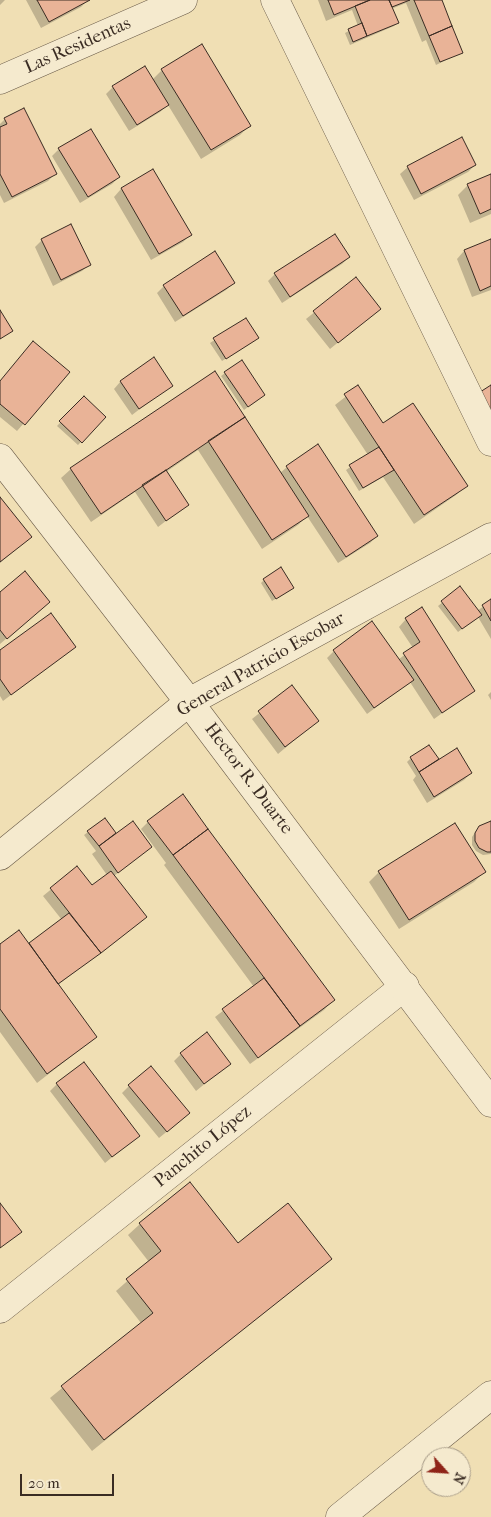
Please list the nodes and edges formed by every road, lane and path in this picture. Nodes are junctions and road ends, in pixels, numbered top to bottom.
1 (183, 0) edge
2 (275, 0) edge
3 (0, 80) edge
4 (491, 442) edge
5 (0, 458) edge
6 (491, 537) edge
7 (189, 702) junction
8 (0, 856) edge
9 (405, 986) junction
10 (491, 1103) edge
11 (0, 1309) edge
12 (491, 1395) edge
13 (340, 1517) edge

1 - 3 street, Las Residentas
2 - 4 street
5 - 7 street, Hector R. Duarte
6 - 7 street, General Patricio Escobar
7 - 8 street, General Patricio Escobar
7 - 9 street, Hector R. Duarte
9 - 10 street, Hector R. Duarte
9 - 11 street, Panchito López
12 - 13 street

